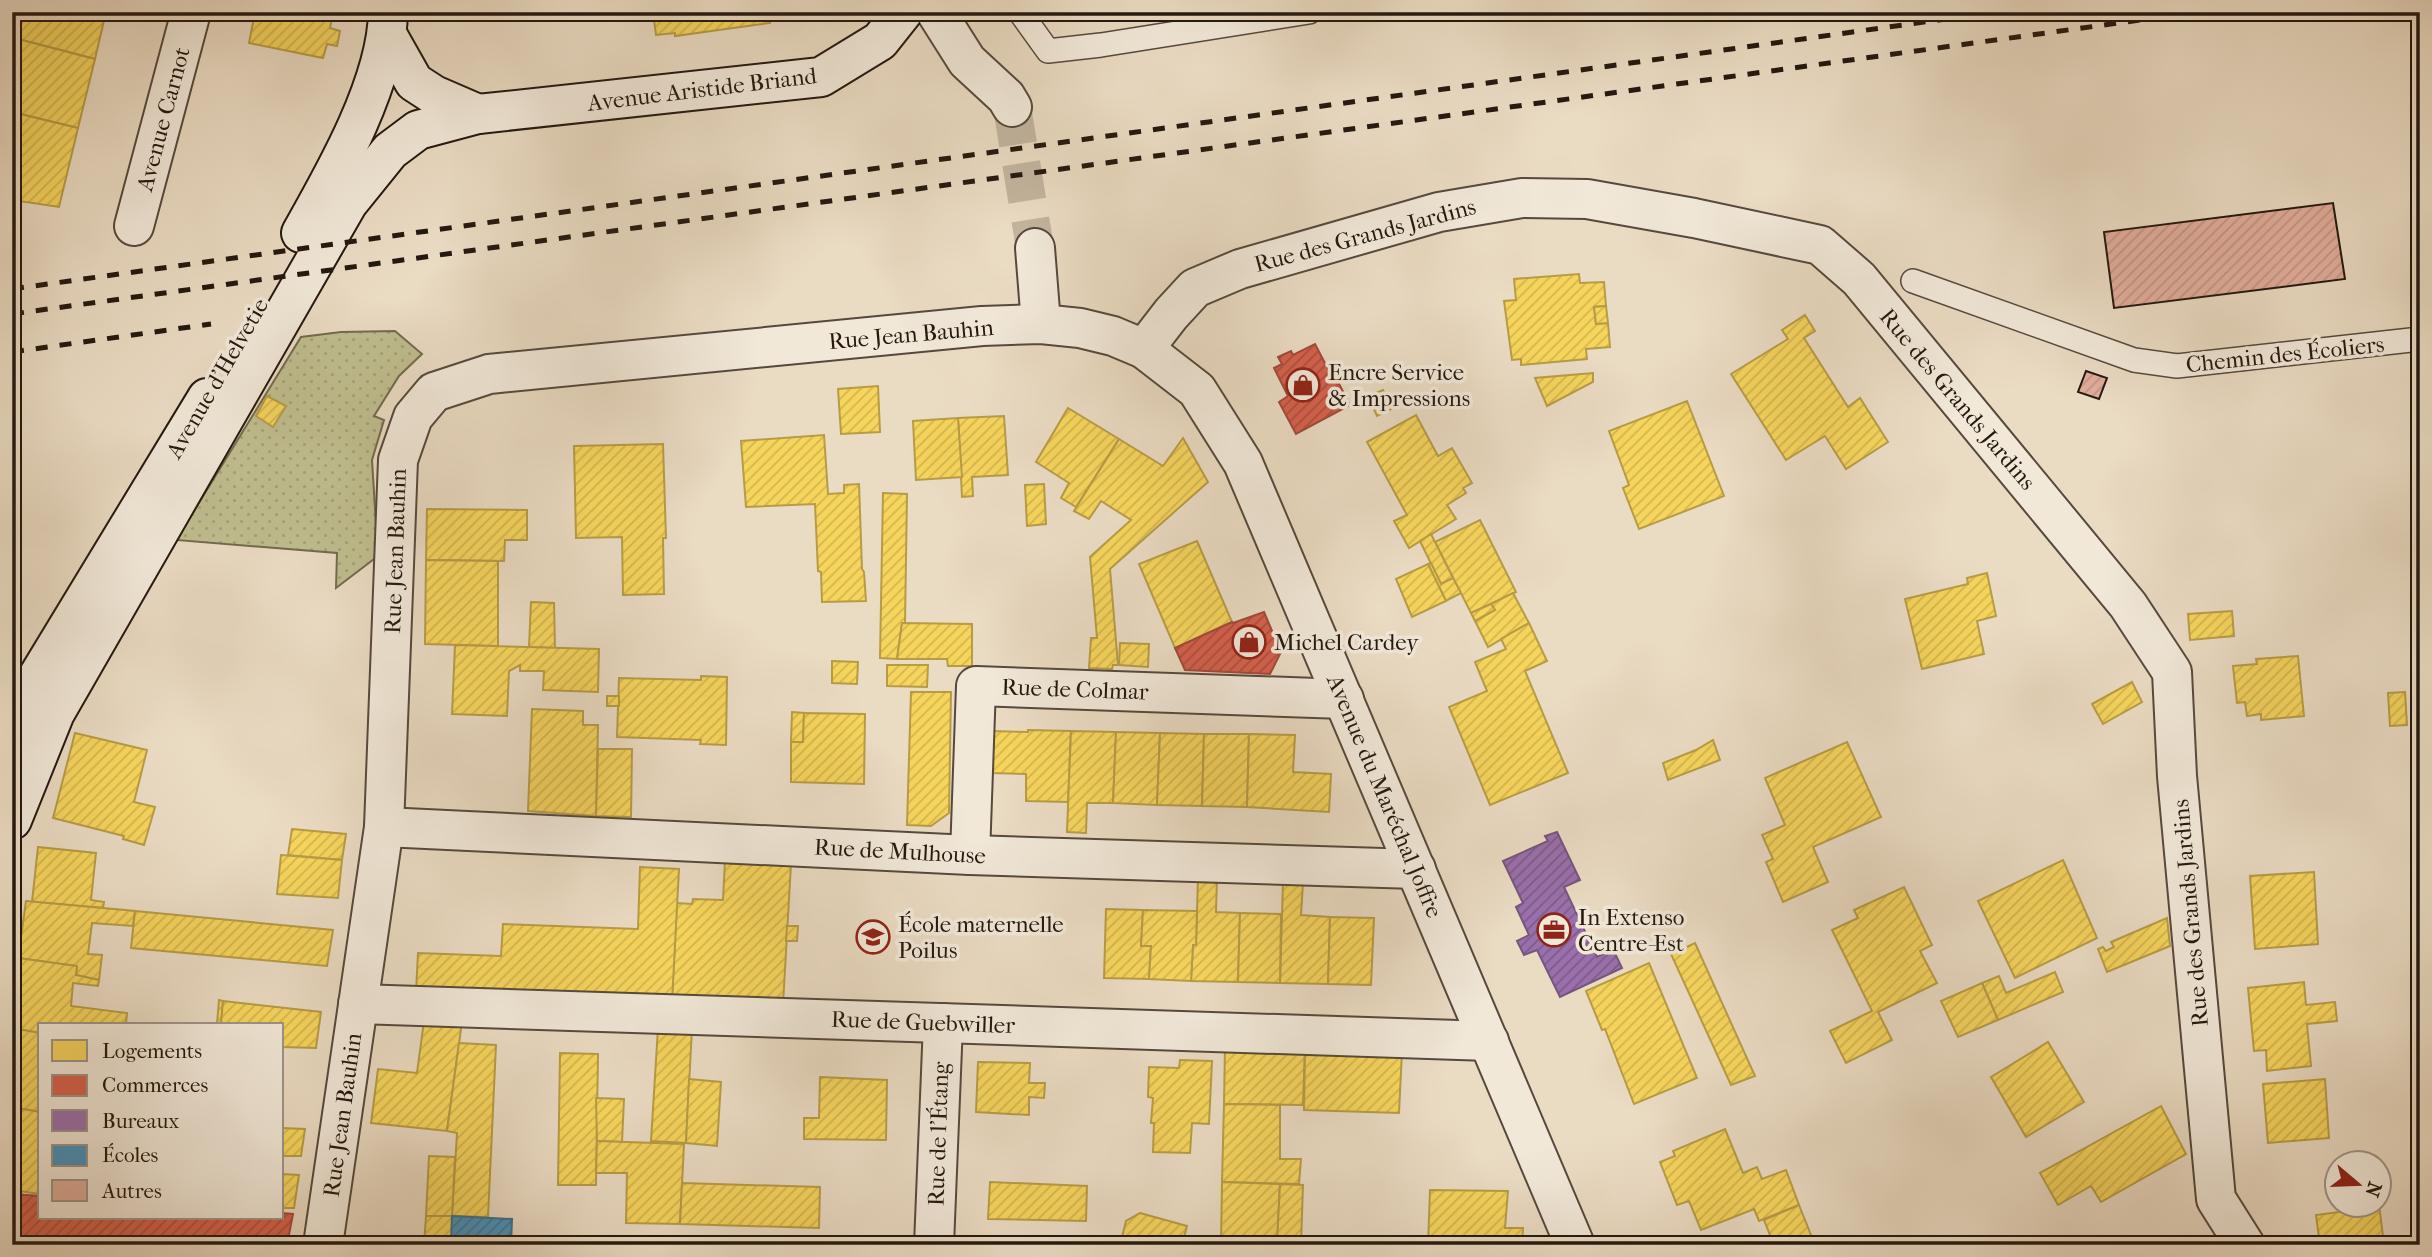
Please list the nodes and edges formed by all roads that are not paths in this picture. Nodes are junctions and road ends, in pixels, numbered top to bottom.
1 (191, 12) edge
2 (903, 12) edge
3 (936, 12) edge
4 (1020, 12) edge
5 (1309, 12) edge
6 (388, 24) edge
7 (1012, 107) tunnel mouth
8 (478, 114) junction
9 (348, 203) joint
10 (134, 226) dead end
11 (1035, 248) tunnel mouth
12 (1913, 281) dead end
13 (1041, 324) junction
14 (2420, 340) edge
15 (1144, 349) junction
16 (1344, 698) junction
17 (12, 730) edge
18 (12, 820) edge
19 (384, 827) junction
20 (970, 855) junction
21 (1416, 869) junction
22 (358, 1004) junction
23 (943, 1023) junction
24 (1489, 1041) junction
25 (323, 1245) edge
26 (934, 1245) edge
27 (1575, 1245) edge
28 (2245, 1245) edge

1 - 10 street, Avenue Carnot
2 - 8 street, Avenue Aristide Briand
3 - 7 street
4 - 5 lane
6 - 8 street, Avenue Aristide Briand
6 - 17 street, Avenue d'Helvetie
8 - 9 street, Avenue Aristide Briand
9 - 18 street, Avenue d'Helvetie
11 - 13 street
12 - 14 lane, Chemin des Écoliers
13 - 15 street, Avenue du Maréchal Joffre
13 - 19 street, Rue Jean Bauhin
15 - 16 street, Avenue du Maréchal Joffre
15 - 28 street, Rue des Grands Jardins
16 - 20 street, Rue de Colmar
16 - 21 street, Avenue du Maréchal Joffre
19 - 20 street, Rue de Mulhouse
19 - 22 street, Rue Jean Bauhin
20 - 21 street, Rue de Mulhouse
21 - 24 street, Avenue du Maréchal Joffre
22 - 23 street, Rue de Guebwiller
22 - 25 street, Rue Jean Bauhin
23 - 24 street, Rue de Guebwiller
23 - 26 street, Rue de l'Étang
24 - 27 street, Avenue du Maréchal Joffre

